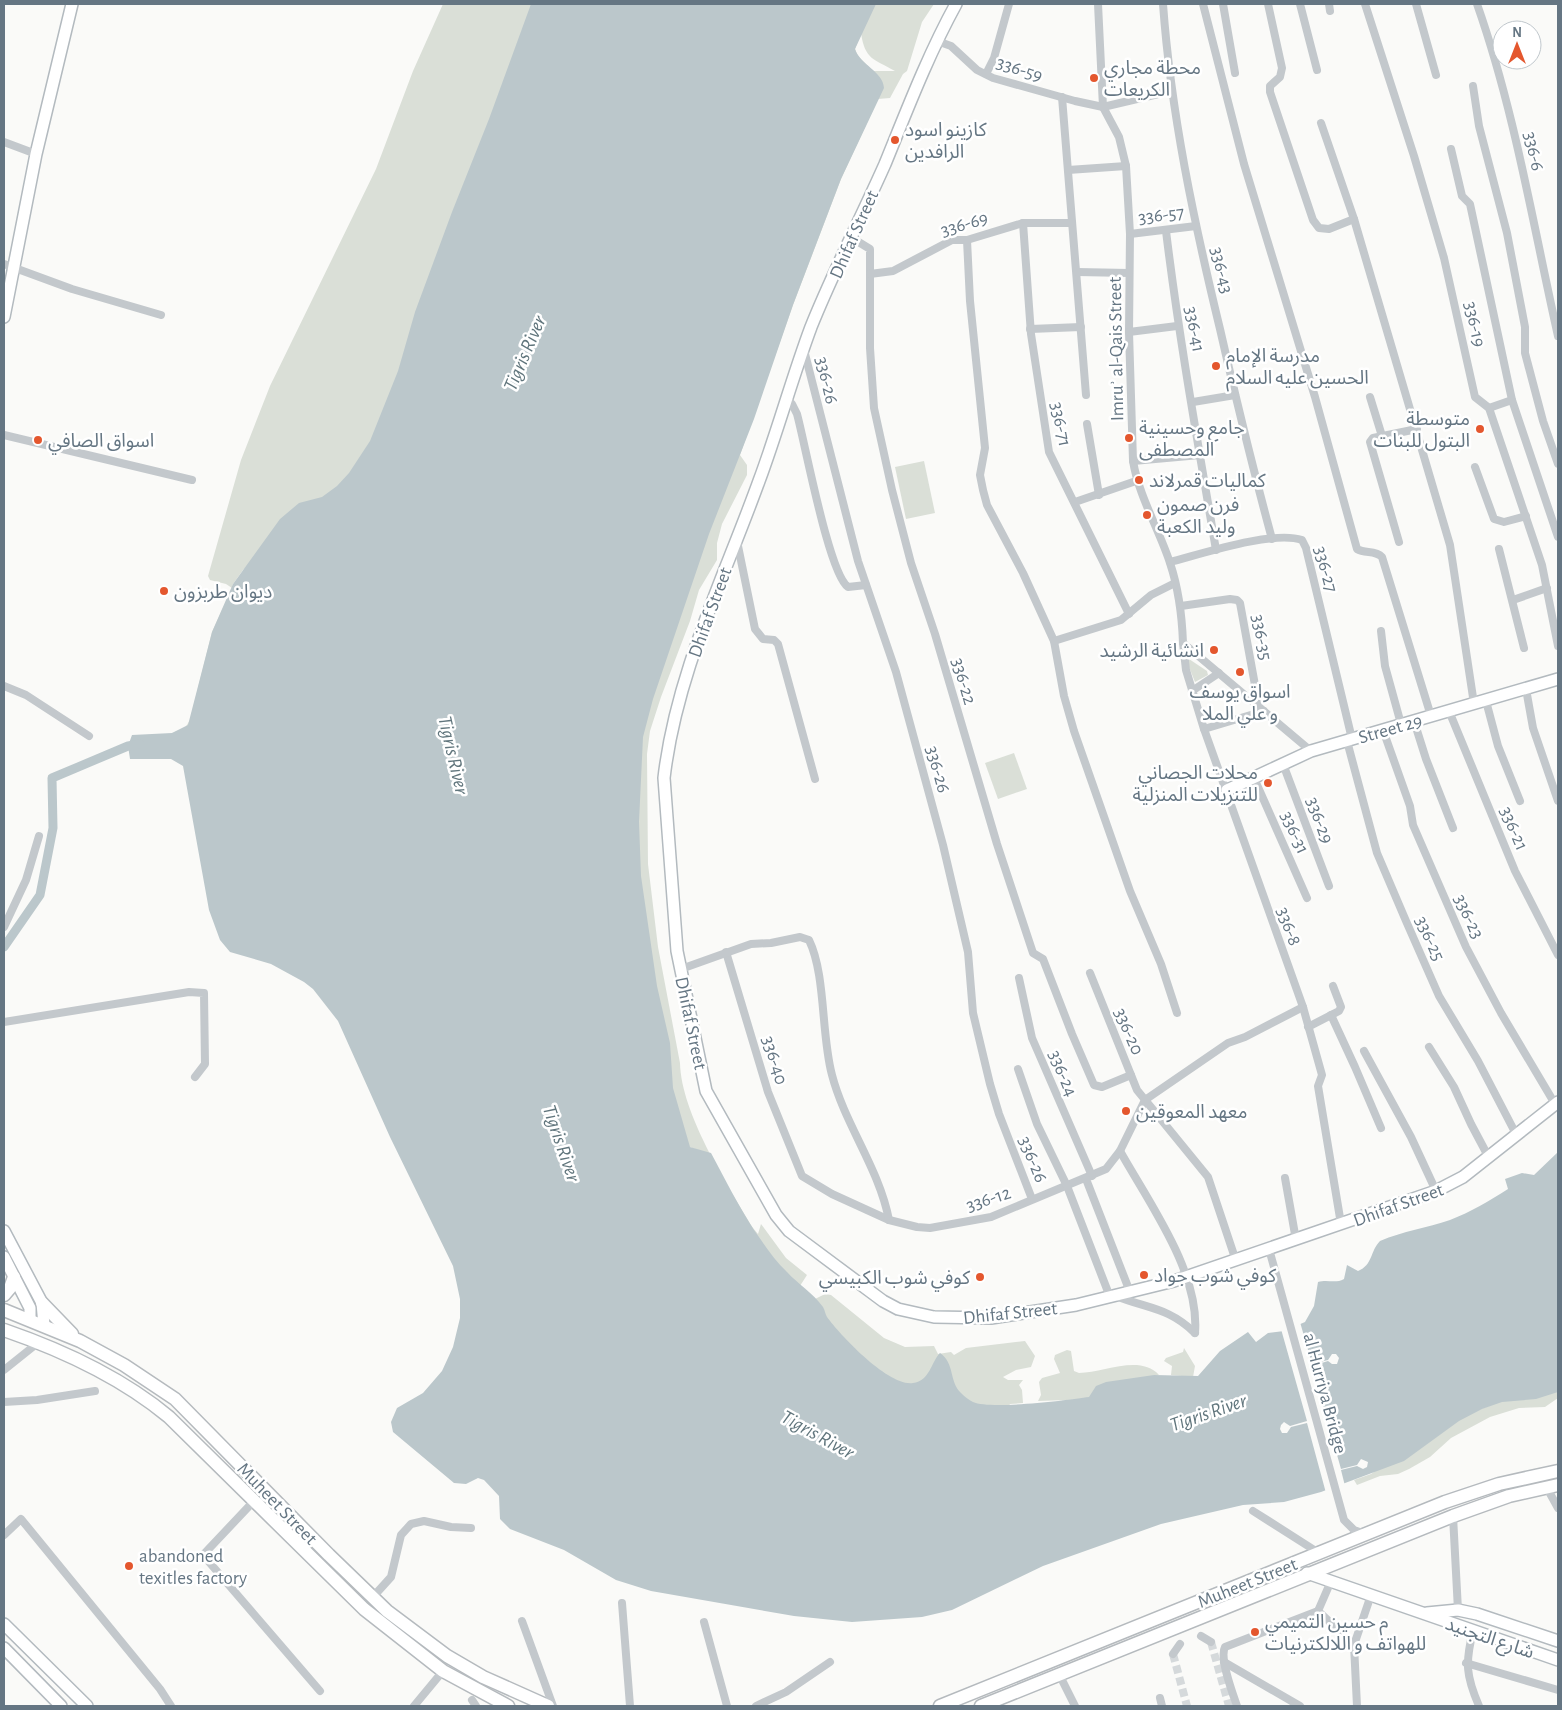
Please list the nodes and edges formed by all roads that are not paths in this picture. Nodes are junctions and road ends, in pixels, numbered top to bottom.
1 (72, 4) edge
2 (956, 4) edge
3 (1009, 4) edge
4 (1098, 4) edge
5 (1163, 4) edge
6 (1203, 4) edge
7 (1223, 4) edge
8 (1268, 4) edge
9 (1300, 4) edge
10 (1365, 4) edge
11 (1416, 4) edge
12 (1477, 4) edge
13 (937, 40) junction
14 (1317, 70) dead end
15 (1235, 73) dead end
16 (986, 74) junction
17 (1436, 75) dead end
18 (1473, 86) dead end
19 (1171, 91) junction
20 (1062, 97) junction
21 (1103, 106) junction
22 (1321, 123) dead end
23 (4, 142) edge
24 (1451, 149) dead end
25 (36, 154) junction
26 (1126, 166) junction
27 (1068, 170) junction
28 (1354, 219) junction
29 (1023, 223) junction
30 (1072, 223) junction
31 (1196, 226) junction
32 (1166, 231) junction
33 (1130, 234) junction
34 (852, 238) junction
35 (966, 240) junction
36 (8, 265) edge
37 (1078, 272) junction
38 (1129, 273) junction
39 (870, 274) junction
40 (4, 311) edge
41 (161, 315) dead end
42 (1177, 326) junction
43 (1081, 327) junction
44 (1030, 329) junction
45 (1129, 332) junction
46 (1558, 336) edge
47 (804, 348) junction
48 (1086, 395) dead end
49 (1235, 395) junction
50 (1370, 397) dead end
51 (786, 399) junction
52 (1512, 400) junction
53 (1192, 402) junction
54 (1489, 408) junction
55 (1086, 424) dead end
56 (1417, 429) junction
57 (4, 435) edge
58 (1382, 436) junction
59 (1200, 455) junction
60 (1134, 461) junction
61 (1558, 464) edge
62 (1476, 467) dead end
63 (192, 480) dead end
64 (1136, 480) junction
65 (1099, 494) junction
66 (1074, 502) junction
67 (1526, 516) junction
68 (737, 537) junction
69 (1558, 537) edge
70 (1272, 539) junction
71 (1399, 542) dead end
72 (1499, 548) dead end
73 (1216, 550) junction
74 (1170, 562) junction
75 (1176, 583) junction
76 (866, 585) junction
77 (1547, 588) junction
78 (1513, 600) junction
79 (1181, 606) junction
80 (1129, 614) junction
81 (1381, 631) dead end
82 (1054, 641) junction
83 (1183, 643) junction
84 (1558, 646) edge
85 (1524, 648) dead end
86 (1219, 673) junction
87 (1558, 679) edge
88 (4, 686) edge
89 (1526, 689) junction
90 (1192, 691) junction
91 (1480, 702) junction
92 (1261, 709) junction
93 (1448, 711) junction
94 (1431, 716) junction
95 (1414, 721) junction
96 (1401, 724) junction
97 (1204, 729) junction
98 (1382, 730) junction
99 (89, 736) dead end
100 (1350, 740) junction
101 (1311, 751) junction
102 (1283, 764) junction
103 (1254, 778) junction
104 (815, 779) dead end
105 (1227, 790) junction
106 (1520, 801) dead end
107 (1558, 801) edge
108 (1454, 828) dead end
109 (39, 836) dead end
110 (1329, 886) dead end
111 (1307, 898) dead end
112 (4, 928) edge
113 (726, 952) junction
114 (1558, 955) edge
115 (680, 969) junction
116 (1090, 973) dead end
117 (1018, 978) dead end
118 (1333, 986) dead end
119 (1302, 1007) junction
120 (1177, 1013) dead end
121 (1331, 1016) junction
122 (4, 1022) edge
123 (1308, 1027) junction
124 (1428, 1047) dead end
125 (1364, 1051) dead end
126 (1018, 1069) dead end
127 (1130, 1074) junction
128 (196, 1077) dead end
129 (1145, 1100) junction
130 (1556, 1103) edge
131 (1381, 1128) dead end
132 (1517, 1136) junction
133 (1120, 1151) junction
134 (1488, 1156) junction
135 (802, 1176) joint
136 (1089, 1177) junction
137 (1285, 1178) dead end
138 (1067, 1186) junction
139 (1436, 1191) junction
140 (1032, 1199) junction
141 (889, 1220) junction
142 (1341, 1224) junction
143 (4, 1231) edge
144 (1296, 1240) junction
145 (1270, 1249) junction
146 (4, 1257) edge
147 (1236, 1261) junction
148 (14, 1277) junction
149 (1188, 1277) junction
150 (1130, 1292) junction
151 (4, 1295) edge
152 (1113, 1296) junction
153 (42, 1302) junction
154 (4, 1310) edge
155 (24, 1317) junction
156 (50, 1328) junction
157 (10, 1332) edge
158 (39, 1340) junction
159 (80, 1341) junction
160 (4, 1370) edge
161 (95, 1391) dead end
162 (4, 1402) edge
163 (1558, 1471) edge
164 (1553, 1487) edge
165 (253, 1502) junction
166 (1558, 1508) edge
167 (1253, 1511) dead end
168 (1453, 1516) junction
169 (471, 1528) dead end
170 (1380, 1528) junction
171 (4, 1535) edge
172 (1364, 1535) junction
173 (1387, 1542) junction
174 (1369, 1549) junction
175 (1319, 1553) junction
176 (1308, 1573) junction
177 (1331, 1582) junction
178 (1371, 1595) junction
179 (372, 1598) junction
180 (622, 1603) dead end
181 (1458, 1610) junction
182 (1318, 1611) junction
183 (1422, 1613) junction
184 (522, 1621) dead end
185 (704, 1622) dead end
186 (4, 1624) edge
187 (1473, 1631) junction
188 (1201, 1636) dead end
189 (1558, 1640) edge
190 (1212, 1642) dead end
191 (1180, 1644) dead end
192 (1354, 1645) junction
193 (4, 1648) edge
194 (1173, 1654) dead end
195 (1558, 1660) edge
196 (830, 1662) dead end
197 (1224, 1662) junction
198 (1466, 1663) junction
199 (443, 1671) junction
200 (1059, 1674) junction
201 (1558, 1690) edge
202 (320, 1691) dead end
203 (61, 1706) edge
204 (87, 1706) edge
205 (171, 1706) edge
206 (414, 1706) edge
207 (508, 1706) edge
208 (548, 1706) edge
209 (553, 1706) edge
210 (630, 1706) edge
211 (727, 1706) edge
212 (756, 1706) edge
213 (940, 1706) edge
214 (980, 1706) edge
215 (1076, 1706) edge
216 (1236, 1706) edge
217 (1300, 1706) edge
218 (1357, 1706) edge
219 (1479, 1706) edge

1 - 25 street
2 - 13 street, Dhifaf Street
3 - 16 street
4 - 21 street, Imruʾ al-Qais Street
5 - 19 street, 336-43
6 - 94 street
7 - 15 street
8 - 28 street
9 - 14 street
10 - 54 street, 336-19
11 - 17 street
12 - 46 street, 336-6
13 - 16 street, 336-59
13 - 34 street, Dhifaf Street
16 - 20 street, 336-59
18 - 61 street
19 - 21 street
19 - 31 street, 336-43
20 - 21 street, 336-59
20 - 27 street
21 - 26 street, Imruʾ al-Qais Street
22 - 28 street
23 - 25 street
24 - 52 street
25 - 36 street
26 - 27 street
26 - 33 street, Imruʾ al-Qais Street
27 - 30 street
28 - 56 street
29 - 30 street, 336-69
29 - 35 street, 336-69
29 - 44 street, 336-71
30 - 37 street
31 - 32 street, 336-57
31 - 49 street, 336-43
32 - 33 street, 336-57
32 - 42 street, 336-41
33 - 38 street, Imruʾ al-Qais Street
34 - 39 street, 336-22
34 - 47 street, Dhifaf Street
35 - 39 street, 336-69
35 - 82 street
36 - 40 street
36 - 41 street
37 - 38 street
37 - 43 street
38 - 45 street, Imruʾ al-Qais Street
39 - 127 street, 336-22
42 - 45 street
42 - 53 street, 336-41
43 - 44 street
43 - 48 street
44 - 66 street, 336-71
45 - 60 street, Imruʾ al-Qais Street
47 - 51 street, Dhifaf Street
47 - 76 street, 336-26
49 - 53 street
49 - 70 street, 336-43
50 - 58 street
51 - 68 street, Dhifaf Street
51 - 76 street
52 - 54 street
52 - 69 street
53 - 59 street, 336-41
54 - 67 street, 336-19
55 - 65 street
56 - 58 street
56 - 91 street
57 - 63 street
58 - 71 street
59 - 60 street
59 - 73 street, 336-41
60 - 64 street, Imruʾ al-Qais Street
62 - 67 street
64 - 65 street
64 - 74 street, Imruʾ al-Qais Street
65 - 66 street
66 - 80 street, 336-71
67 - 77 street, 336-19
68 - 104 street
68 - 115 street, Dhifaf Street
70 - 73 street, 336-27
70 - 100 street, 336-27
72 - 78 street
73 - 74 street, 336-27
74 - 75 street, Imruʾ al-Qais Street
75 - 79 street, Imruʾ al-Qais Street
75 - 80 street
76 - 140 street, 336-26
77 - 78 street
77 - 84 street, 336-19
78 - 85 street
79 - 83 street, Imruʾ al-Qais Street
79 - 92 street, 336-35
80 - 82 street
81 - 96 street
82 - 120 street
83 - 86 street
83 - 90 street, 336-8
86 - 90 street
86 - 92 street
87 - 89 street, Street 29
88 - 99 street
89 - 91 street, Street 29
89 - 107 street
90 - 97 street, 336-8
91 - 93 street, Street 29
91 - 106 street
92 - 97 street
92 - 101 street
93 - 94 street, Street 29
93 - 114 street, 336-21
94 - 95 street, Street 29
95 - 96 street, Street 29
95 - 108 street
96 - 98 street, Street 29
97 - 105 street, 336-8
98 - 100 street, Street 29
98 - 130 street, 336-23
100 - 101 street, Street 29
100 - 132 street, 336-25
101 - 102 street, Street 29
102 - 103 street, Street 29
102 - 110 street, 336-29
103 - 105 street, Street 29
103 - 111 street, 336-31
105 - 119 street, 336-8
109 - 112 street
113 - 115 street
113 - 135 street, 336-40
113 - 141 street
115 - 152 street, Dhifaf Street
116 - 127 street, 336-20
117 - 136 street, 336-24
118 - 121 street
119 - 123 street, 336-8
119 - 129 street, 336-12
121 - 123 street
121 - 131 street
122 - 128 street
123 - 142 street, 336-8
124 - 134 street
125 - 139 street
126 - 138 street
127 - 129 street, 336-20
129 - 133 street, 336-12
129 - 147 street, 336-20
130 - 132 street, Dhifaf Street
132 - 134 street, Dhifaf Street
133 - 136 street, 336-12
133 - 149 street
134 - 139 street, Dhifaf Street
135 - 141 street, 336-12
136 - 138 street, 336-12
136 - 150 street, 336-24
137 - 144 street
138 - 140 street, 336-12
138 - 152 street
139 - 142 street, Dhifaf Street
140 - 141 street, 336-12
142 - 144 street, Dhifaf Street
143 - 153 street
144 - 145 street, Dhifaf Street
145 - 147 street, Dhifaf Street
145 - 172 street, al Hurriya Bridge
146 - 148 street
147 - 149 street, Dhifaf Street
148 - 151 main road
148 - 155 street
149 - 150 street, Dhifaf Street
149 - 152 street
150 - 152 street, Dhifaf Street
153 - 156 street
153 - 159 main road
154 - 155 main road, Muheet Street
155 - 156 main road, Muheet Street
155 - 157 main road
155 - 158 main road
156 - 158 main road
156 - 158 main road
156 - 159 main road, Muheet Street
157 - 158 main road, Muheet Street
158 - 160 street
158 - 165 main road, Muheet Street
159 - 179 main road, Muheet Street
161 - 162 street
163 - 170 main road, Muheet Street
164 - 166 street
164 - 168 main road, Muheet Street
165 - 199 main road, Muheet Street
165 - 202 street
167 - 175 street
168 - 173 main road, Muheet Street
168 - 181 street
169 - 179 street
170 - 172 main road, Muheet Street
170 - 173 main road
171 - 205 street
172 - 174 main road
172 - 175 main road, Muheet Street
173 - 174 main road, Muheet Street
174 - 176 main road, Muheet Street
175 - 213 main road, Muheet Street
176 - 177 street, شارع التجنيد
176 - 200 main road, Muheet Street
177 - 178 street, شارع التجنيد
177 - 182 street
178 - 183 street, شارع التجنيد
178 - 192 street
179 - 208 main road, Muheet Street
180 - 210 street
181 - 183 street, شارع التجنيد
181 - 189 street, شارع التجنيد
182 - 192 street
182 - 197 street
183 - 187 street, شارع التجنيد
184 - 209 street
185 - 211 street
186 - 204 street
187 - 195 street, شارع التجنيد
187 - 198 street
188 - 190 street
191 - 194 street
192 - 218 street
193 - 203 street
196 - 212 street
197 - 216 street
197 - 217 street
198 - 201 street
198 - 219 street
199 - 206 street
199 - 207 main road, Muheet Street
200 - 214 main road, Muheet Street
200 - 215 street

